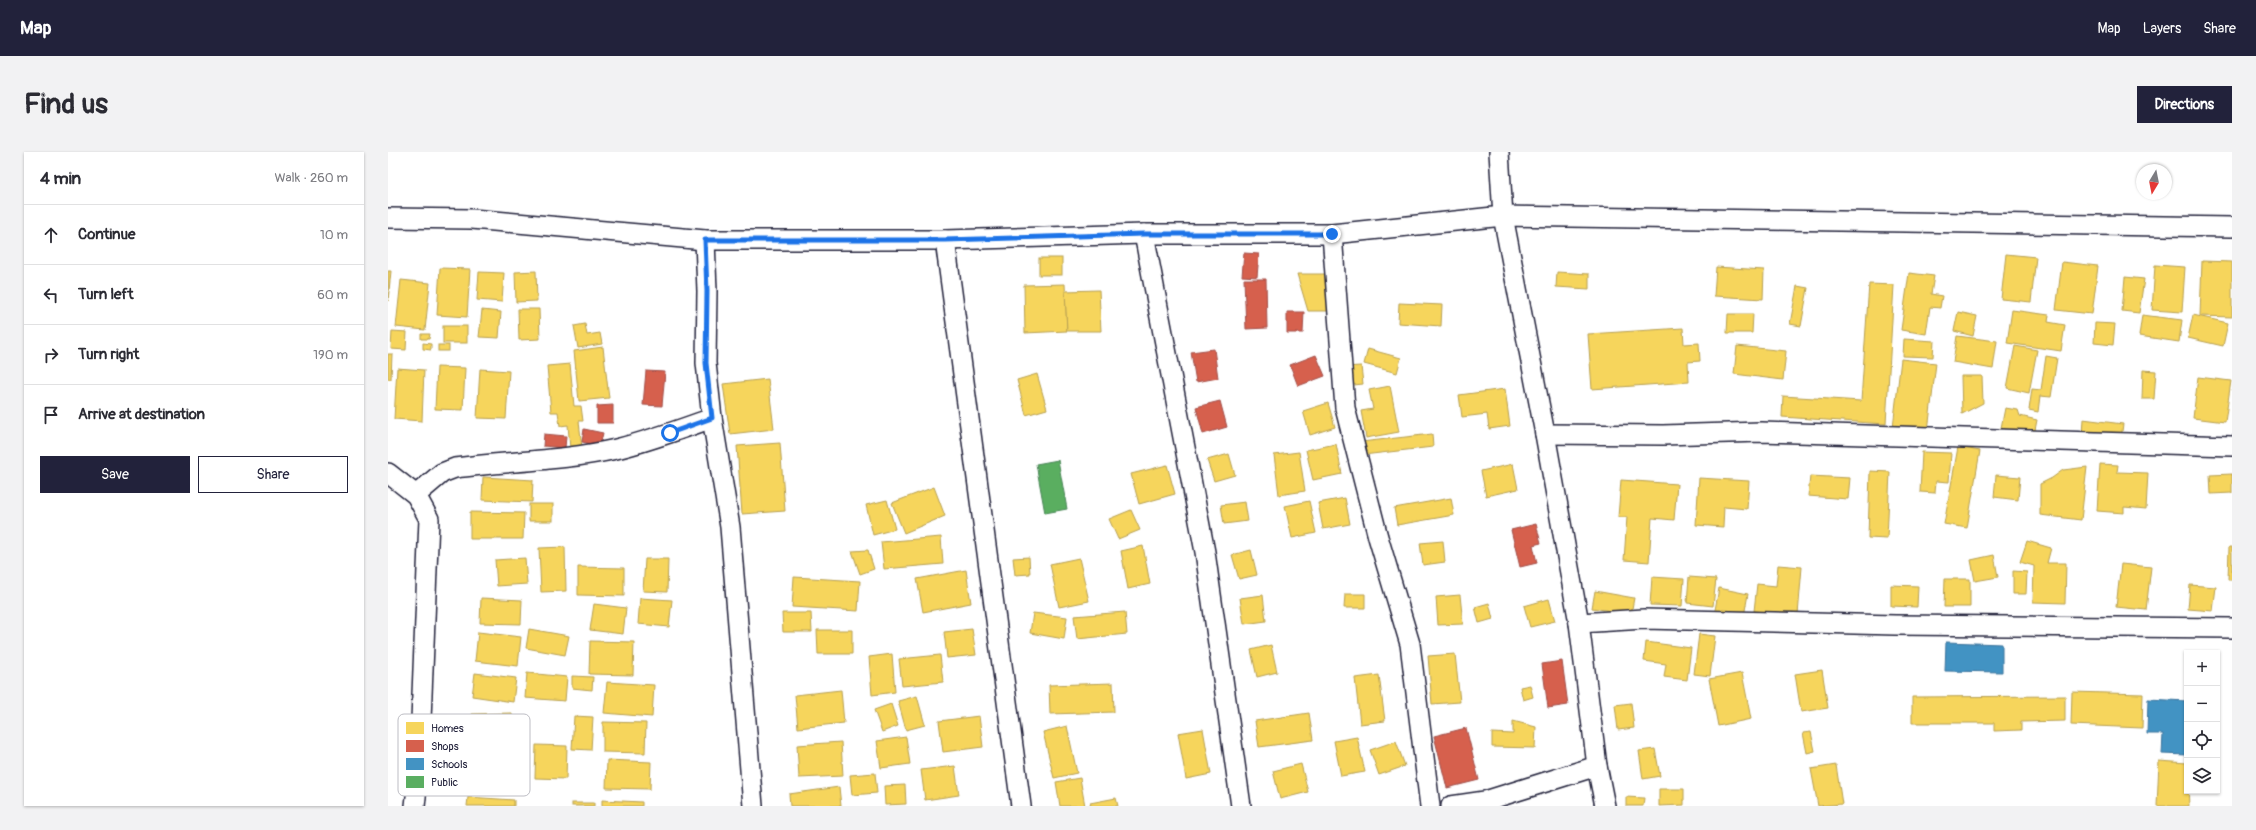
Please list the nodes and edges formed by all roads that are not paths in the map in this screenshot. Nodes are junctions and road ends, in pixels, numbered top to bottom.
1 (1499, 152) edge
2 (1503, 216) junction
3 (388, 218) edge
4 (2232, 227) edge
5 (1144, 234) junction
6 (1332, 234) junction
7 (705, 240) junction
8 (945, 240) junction
9 (712, 418) junction
10 (1546, 434) junction
11 (2232, 446) edge
12 (388, 473) edge
13 (416, 495) junction
14 (1579, 623) junction
15 (2232, 628) edge
16 (421, 714) edge
17 (1596, 766) junction
18 (416, 796) edge
19 (415, 806) edge
20 (753, 806) edge
21 (1021, 806) edge
22 (1241, 806) edge
23 (1430, 806) edge
24 (1451, 806) edge
25 (1605, 806) edge

1 - 2 street
2 - 4 street
2 - 6 street
2 - 10 street
3 - 7 street
5 - 6 street
5 - 8 street
5 - 22 street
6 - 23 street
7 - 8 street
7 - 9 street
8 - 21 street
9 - 13 street
9 - 20 street
10 - 11 street
10 - 14 street
12 - 13 street
13 - 16 street
14 - 15 street
14 - 17 street
17 - 24 street
17 - 25 street
18 - 19 street

